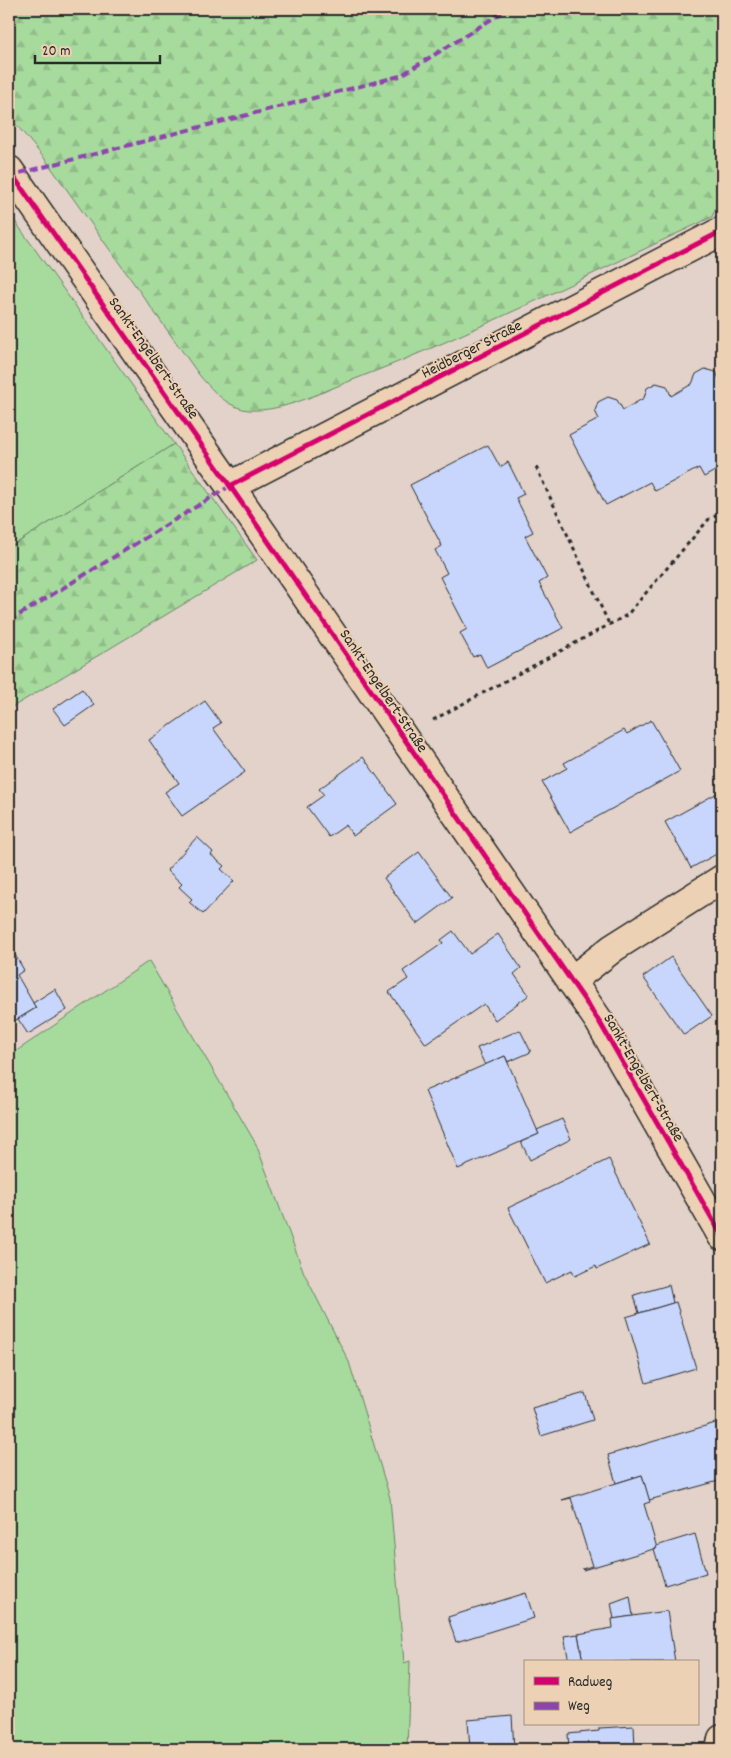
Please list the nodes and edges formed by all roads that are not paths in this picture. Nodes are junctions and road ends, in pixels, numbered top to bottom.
1 (9, 170) edge
2 (722, 231) edge
3 (230, 486) junction
4 (722, 879) edge
5 (571, 981) junction
6 (722, 1236) edge
7 (722, 1739) edge
8 (720, 1749) edge

1 - 3 street, Sankt-Engelbert-Straße
2 - 3 street, Heidberger Straße
3 - 5 street, Sankt-Engelbert-Straße
4 - 5 street
5 - 6 street, Sankt-Engelbert-Straße
7 - 8 street

